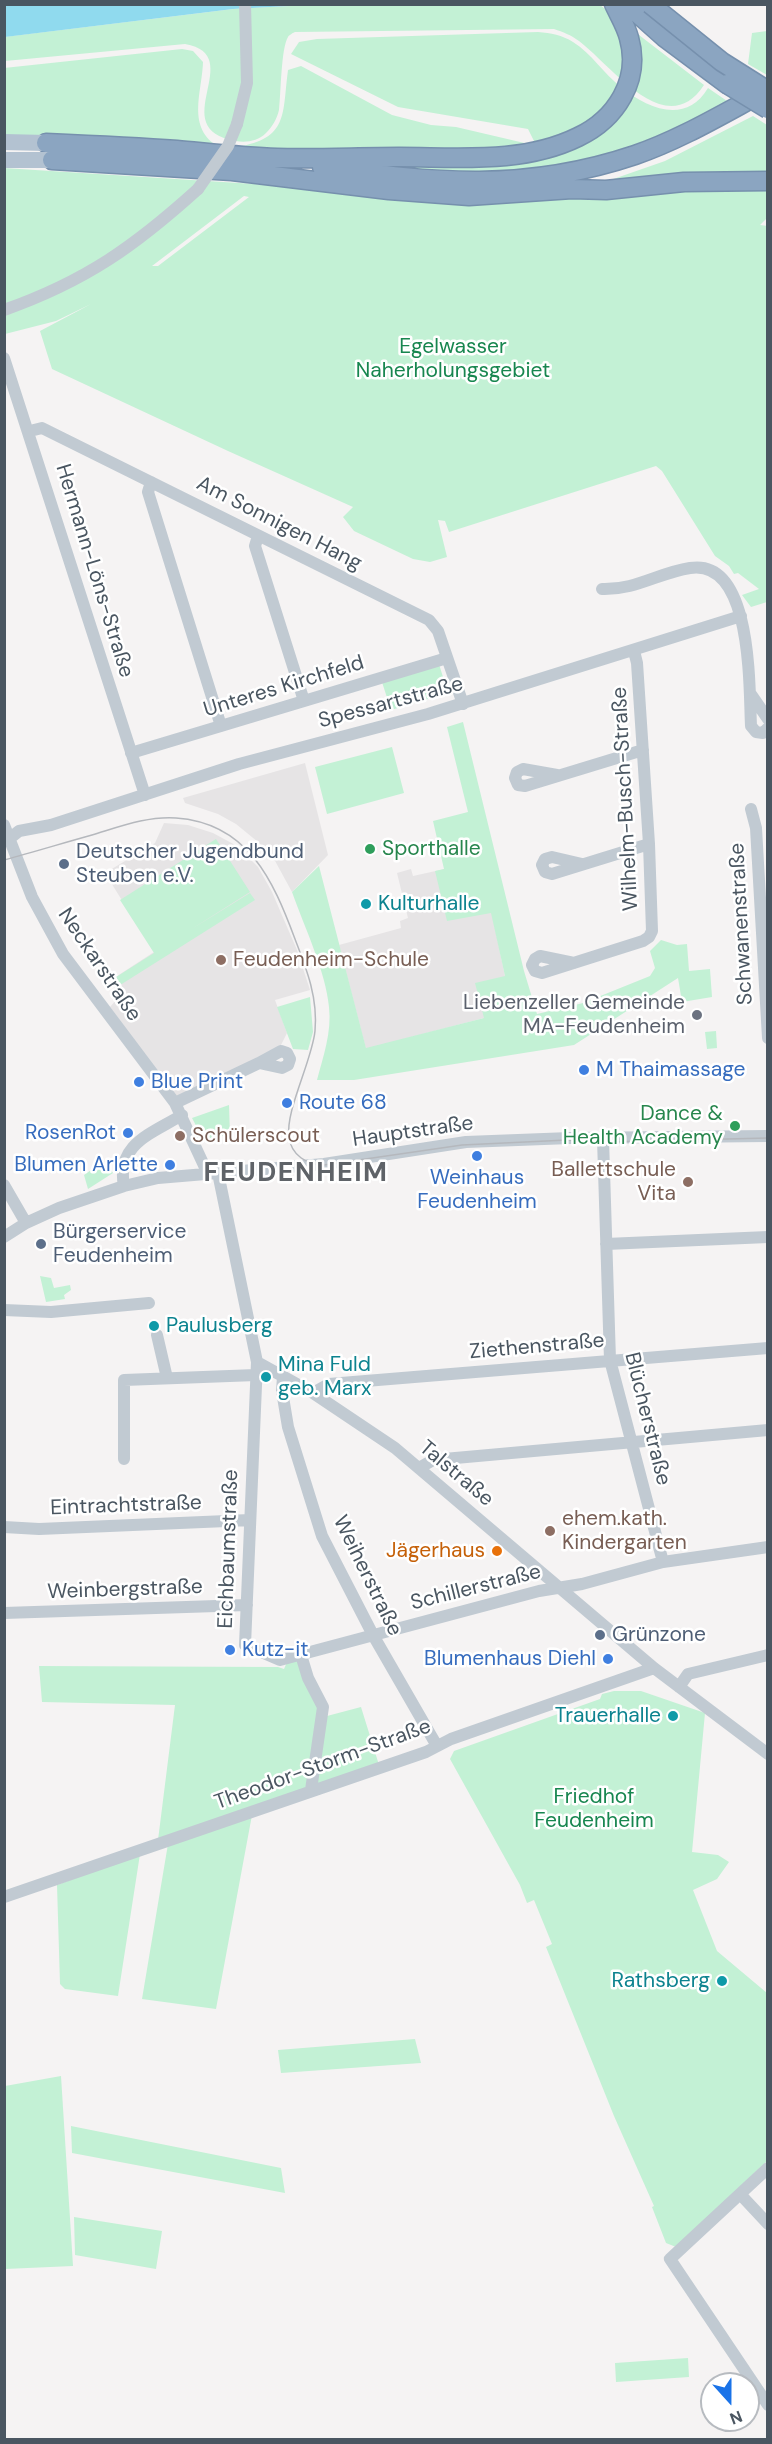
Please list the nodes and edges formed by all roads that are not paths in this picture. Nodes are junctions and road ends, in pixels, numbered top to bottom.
1 (614, 4) edge
2 (627, 4) edge
3 (650, 4) edge
4 (246, 9) edge
5 (768, 91) edge
6 (768, 104) edge
7 (768, 109) edge
8 (4, 142) edge
9 (49, 152) junction
10 (276, 158) junction
11 (4, 160) edge
12 (768, 181) edge
13 (572, 189) junction
14 (4, 310) edge
15 (4, 358) edge
16 (30, 431) junction
17 (151, 482) junction
18 (258, 536) junction
19 (602, 589) dead end
20 (741, 616) junction
21 (634, 651) junction
22 (447, 658) junction
23 (750, 692) junction
24 (304, 701) junction
25 (463, 704) junction
26 (768, 719) edge
27 (221, 726) junction
28 (768, 729) edge
29 (643, 750) junction
30 (131, 753) junction
31 (557, 775) dead end
32 (146, 795) junction
33 (751, 809) dead end
34 (4, 825) edge
35 (7, 840) edge
36 (649, 844) junction
37 (582, 864) dead end
38 (765, 943) edge
39 (574, 963) dead end
40 (768, 1038) edge
41 (259, 1063) dead end
42 (175, 1103) junction
43 (182, 1116) junction
44 (768, 1136) edge
45 (603, 1139) junction
46 (213, 1174) junction
47 (4, 1185) edge
48 (124, 1186) junction
49 (26, 1223) junction
50 (4, 1237) edge
51 (768, 1237) edge
52 (606, 1244) junction
53 (149, 1303) dead end
54 (4, 1310) edge
55 (157, 1335) dead end
56 (768, 1348) edge
57 (610, 1360) junction
58 (257, 1362) junction
59 (256, 1375) junction
60 (283, 1377) junction
61 (167, 1378) junction
62 (313, 1393) junction
63 (768, 1430) edge
64 (632, 1443) junction
65 (124, 1460) dead end
66 (419, 1468) junction
67 (250, 1520) junction
68 (4, 1527) edge
69 (768, 1547) edge
70 (663, 1562) junction
71 (558, 1588) junction
72 (247, 1605) junction
73 (4, 1613) edge
74 (373, 1635) junction
75 (301, 1655) junction
76 (768, 1655) edge
77 (654, 1668) junction
78 (679, 1687) junction
79 (437, 1746) junction
80 (768, 1754) edge
81 (311, 1790) junction
82 (4, 1897) edge
83 (768, 2168) edge
84 (740, 2193) junction
85 (768, 2224) edge
86 (768, 2405) edge

1 - 10 highway
2 - 7 highway, bridge
3 - 5 highway, bridge
4 - 14 street, bridge
5 - 10 highway
6 - 13 highway
8 - 9 main road
9 - 10 highway
9 - 11 main road
9 - 13 highway
12 - 13 highway
15 - 16 street, Hermann-Löns-Straße
16 - 17 street, Am Sonnigen Hang
16 - 30 street, Hermann-Löns-Straße
17 - 18 street, Am Sonnigen Hang
17 - 27 street
18 - 22 street, Am Sonnigen Hang
18 - 24 street
19 - 20 street
20 - 21 street, Spessartstraße
20 - 23 street
21 - 25 street, Spessartstraße
21 - 29 street, Wilhelm-Busch-Straße
22 - 24 street, Unteres Kirchfeld
22 - 25 street, Am Sonnigen Hang
23 - 26 street
23 - 28 street
24 - 27 street, Unteres Kirchfeld
25 - 32 street, Spessartstraße
27 - 30 street, Unteres Kirchfeld
29 - 31 street
29 - 36 street, Wilhelm-Busch-Straße
30 - 32 street, Hermann-Löns-Straße
32 - 35 street, Spessartstraße
33 - 38 street, Schwanenstraße
34 - 35 street, Neckarstraße
35 - 42 street, Neckarstraße
36 - 37 street
36 - 39 street, Wilhelm-Busch-Straße
38 - 40 street, Schwanenstraße
41 - 42 street
42 - 43 street, Neckarstraße
43 - 46 street, Neckarstraße
43 - 48 street
44 - 45 street, Hauptstraße
45 - 46 street, Hauptstraße
45 - 52 street, Blücherstraße
46 - 48 street, Hauptstraße
46 - 58 street
47 - 49 street
48 - 49 street, Hauptstraße
49 - 50 street, Hauptstraße
51 - 52 street
52 - 57 street, Blücherstraße
53 - 54 street
55 - 61 street
56 - 57 street, Ziethenstraße
57 - 62 street, Ziethenstraße
57 - 64 street, Blücherstraße
58 - 59 street, Eichbaumstraße
58 - 60 street, Talstraße
59 - 61 street
59 - 67 street, Eichbaumstraße
60 - 62 street, Talstraße
60 - 74 street, Weiherstraße
61 - 65 street
62 - 66 street, Talstraße
63 - 64 street
64 - 66 street
64 - 70 street, Blücherstraße
66 - 71 street, Talstraße
67 - 68 street, Eintrachtstraße
67 - 72 street, Eichbaumstraße
69 - 70 street, Schillerstraße
70 - 71 street, Schillerstraße
71 - 74 street, Schillerstraße
71 - 77 street, Talstraße
72 - 73 street, Weinbergstraße
72 - 75 street, Eichbaumstraße
74 - 75 street, Schillerstraße
74 - 79 street, Weiherstraße
75 - 81 street
76 - 78 street
77 - 78 street, Talstraße
77 - 79 street, Theodor-Storm-Straße
78 - 80 street, Talstraße
79 - 81 street, Theodor-Storm-Straße
81 - 82 street, Theodor-Storm-Straße
83 - 84 street
84 - 85 street
84 - 86 street

